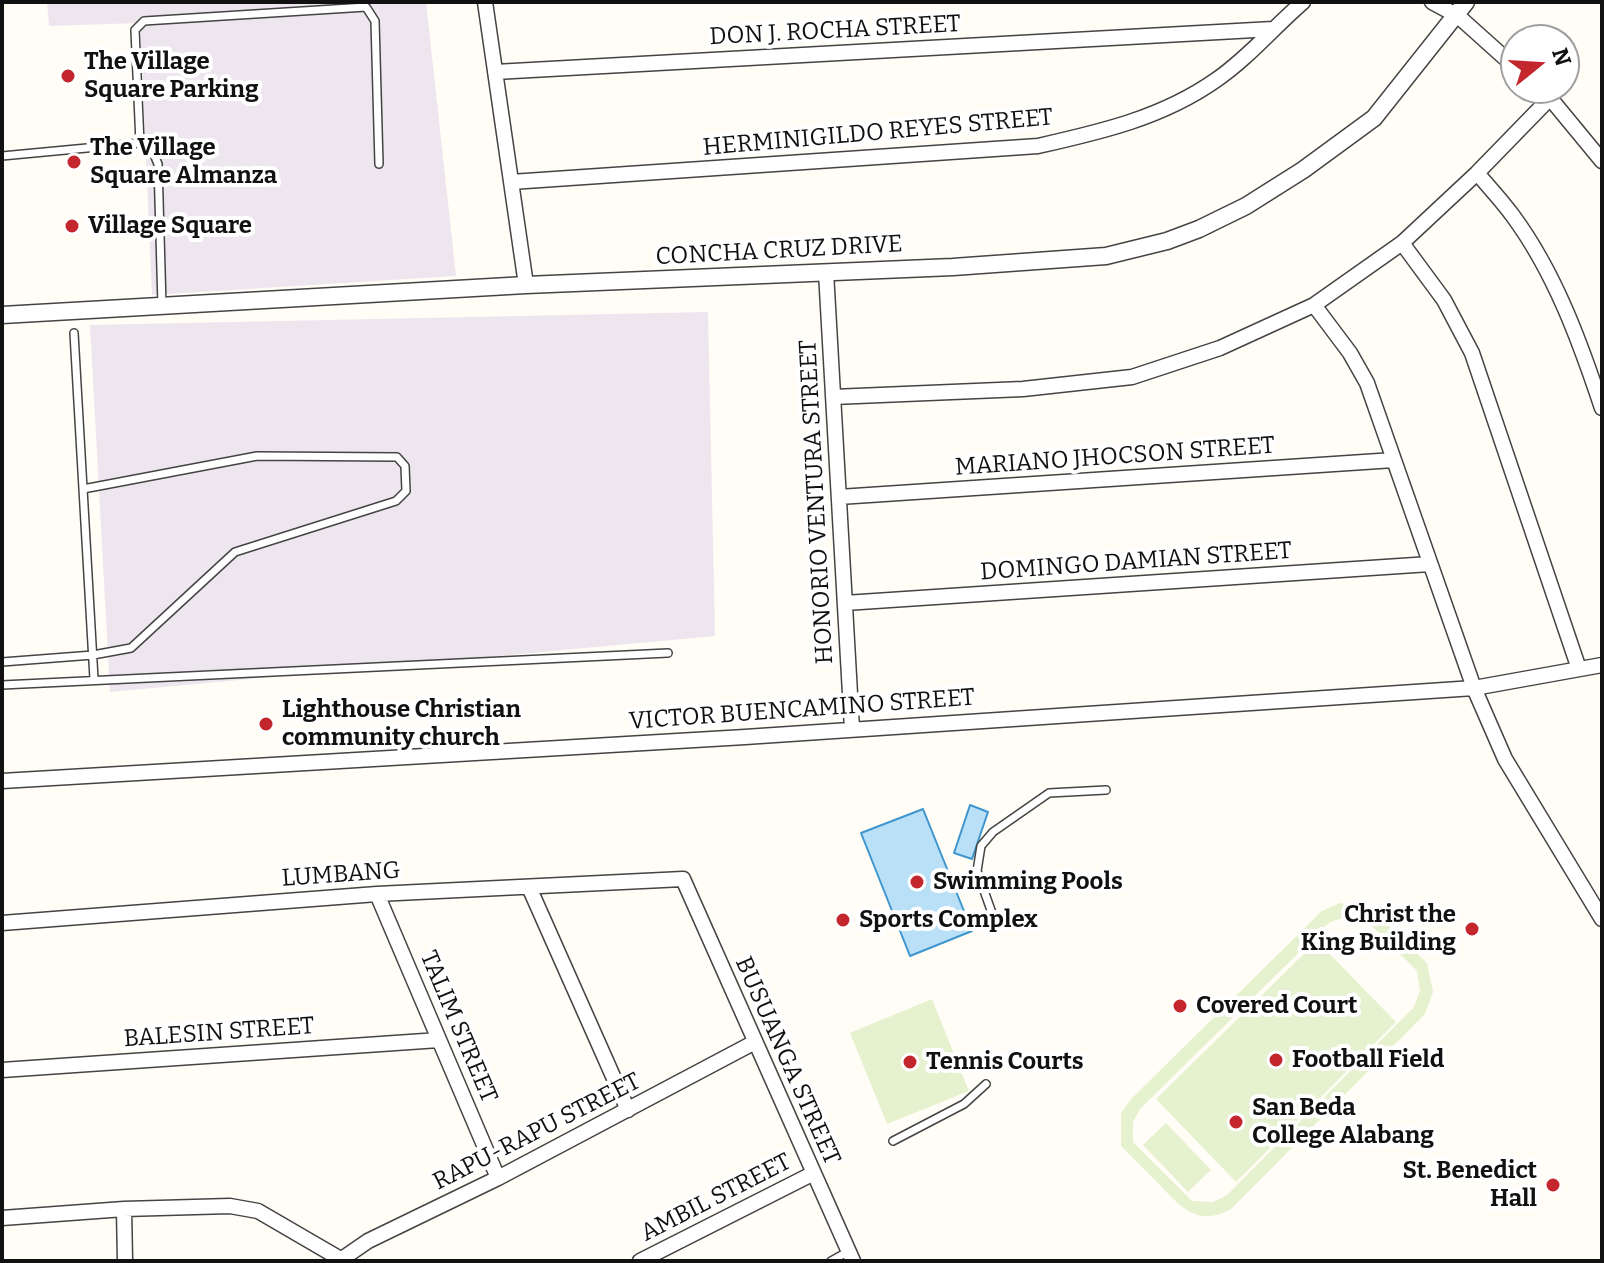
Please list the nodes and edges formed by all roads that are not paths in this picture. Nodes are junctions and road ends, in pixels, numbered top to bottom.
1 (485, 2) edge
2 (1303, 2) edge
3 (1432, 2) edge
4 (1462, 9) edge
5 (1273, 29) junction
6 (1500, 51) edge
7 (495, 72) junction
8 (1535, 104) edge
9 (1553, 104) edge
10 (140, 143) junction
11 (2, 156) edge
12 (1602, 161) edge
13 (379, 164) dead end
14 (1477, 173) junction
15 (511, 182) junction
16 (1402, 243) junction
17 (826, 272) junction
18 (526, 285) junction
19 (1314, 305) junction
20 (162, 306) junction
21 (2, 315) edge
22 (74, 333) dead end
23 (833, 397) junction
24 (1602, 408) edge
25 (1394, 460) junction
26 (83, 489) junction
27 (839, 497) junction
28 (1430, 564) junction
29 (845, 603) junction
30 (668, 653) dead end
31 (93, 655) junction
32 (2, 662) edge
33 (1602, 665) edge
34 (1579, 669) junction
35 (94, 679) junction
36 (2, 685) edge
37 (1474, 688) junction
38 (852, 729) junction
39 (2, 781) edge
40 (1106, 790) dead end
41 (683, 879) joint
42 (529, 887) junction
43 (377, 894) junction
44 (992, 913) dead end
45 (1602, 919) edge
46 (2, 923) edge
47 (439, 1040) junction
48 (755, 1042) junction
49 (2, 1070) edge
50 (986, 1084) dead end
51 (628, 1110) junction
52 (893, 1141) dead end
53 (812, 1174) junction
54 (498, 1178) junction
55 (124, 1209) junction
56 (2, 1218) edge
57 (851, 1256) edge
58 (341, 1260) edge
59 (125, 1261) edge
60 (640, 1261) edge
61 (831, 1261) edge

1 - 7 street
2 - 5 street, HERMINIGILDO REYES STREET
3 - 4 street
4 - 6 street
4 - 17 street, CONCHA CRUZ DRIVE
5 - 7 street, DON J. ROCHA STREET
5 - 15 street, HERMINIGILDO REYES STREET
7 - 15 street
8 - 14 street
9 - 12 street
10 - 11 lane
10 - 13 lane
10 - 20 lane
14 - 16 street
14 - 24 street
15 - 18 street
16 - 19 street
16 - 34 street
17 - 18 street, CONCHA CRUZ DRIVE
17 - 23 street, HONORIO VENTURA STREET
18 - 20 street, CONCHA CRUZ DRIVE
19 - 23 street
19 - 25 street
20 - 21 street, CONCHA CRUZ DRIVE
22 - 26 lane
23 - 27 street, HONORIO VENTURA STREET
25 - 27 street, MARIANO JHOCSON STREET
25 - 28 street
26 - 31 lane
26 - 31 lane
27 - 29 street, HONORIO VENTURA STREET
28 - 29 street, DOMINGO DAMIAN STREET
28 - 37 street
29 - 38 street, HONORIO VENTURA STREET
30 - 35 lane
31 - 32 lane
31 - 35 lane
33 - 34 street, VICTOR BUENCAMINO STREET
34 - 37 street, VICTOR BUENCAMINO STREET
35 - 36 lane
37 - 38 street, VICTOR BUENCAMINO STREET
37 - 45 street
38 - 39 street, VICTOR BUENCAMINO STREET
40 - 44 lane
41 - 42 street, LUMBANG
41 - 48 street, BUSUANGA STREET
42 - 43 street, LUMBANG
42 - 51 street
43 - 46 street, LUMBANG
43 - 47 street, TALIM STREET
47 - 49 street, BALESIN STREET
47 - 54 street, TALIM STREET
48 - 51 street, RAPU-RAPU STREET
48 - 53 street, BUSUANGA STREET
50 - 52 lane
51 - 54 street, RAPU-RAPU STREET
53 - 57 street, BUSUANGA STREET
53 - 60 street, AMBIL STREET
54 - 58 street, RAPU-RAPU STREET
55 - 56 street
55 - 58 street
55 - 59 street
57 - 61 lane

